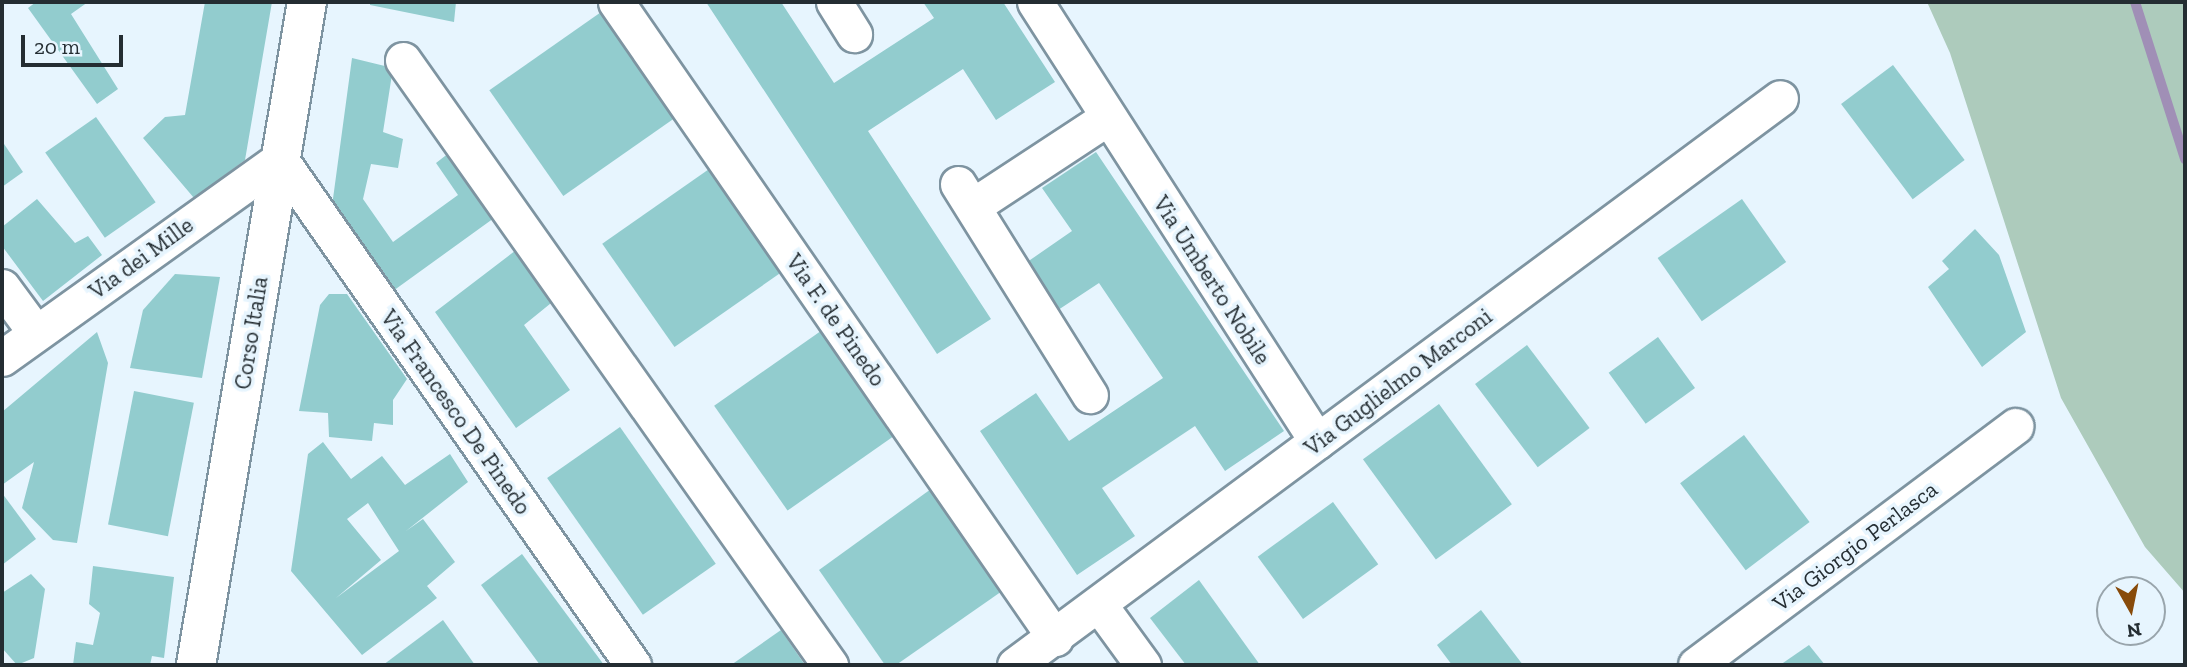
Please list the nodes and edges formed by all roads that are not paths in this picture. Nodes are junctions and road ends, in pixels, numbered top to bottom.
1 (307, 2) edge
2 (616, 2) edge
3 (834, 2) edge
4 (1035, 2) edge
5 (854, 34) dead end
6 (402, 60) dead end
7 (1780, 98) dead end
8 (1107, 118) junction
9 (280, 159) junction
10 (2, 287) edge
11 (36, 333) junction
12 (2, 358) edge
13 (1090, 396) dead end
14 (2015, 426) dead end
15 (1317, 441) junction
16 (1100, 606) junction
17 (1055, 638) junction
18 (196, 665) edge
19 (632, 665) edge
20 (830, 665) edge
21 (1015, 665) edge
22 (1143, 665) edge
23 (1696, 665) edge

1 - 9 main road, Corso Italia
2 - 17 street, Via F. de Pinedo
3 - 5 street
4 - 8 street, Via Umberto Nobile
6 - 20 street
7 - 15 street, Via Guglielmo Marconi
8 - 13 street
8 - 15 street, Via Umberto Nobile
9 - 11 street, Via dei Mille
9 - 18 main road, Corso Italia
9 - 19 street, Via Francesco De Pinedo
10 - 11 street
11 - 12 street, Via dei Mille
14 - 23 street, Via Giorgio Perlasca
15 - 16 street, Via Guglielmo Marconi
16 - 17 street, Via Guglielmo Marconi
16 - 22 street
17 - 21 street, Via Guglielmo Marconi

